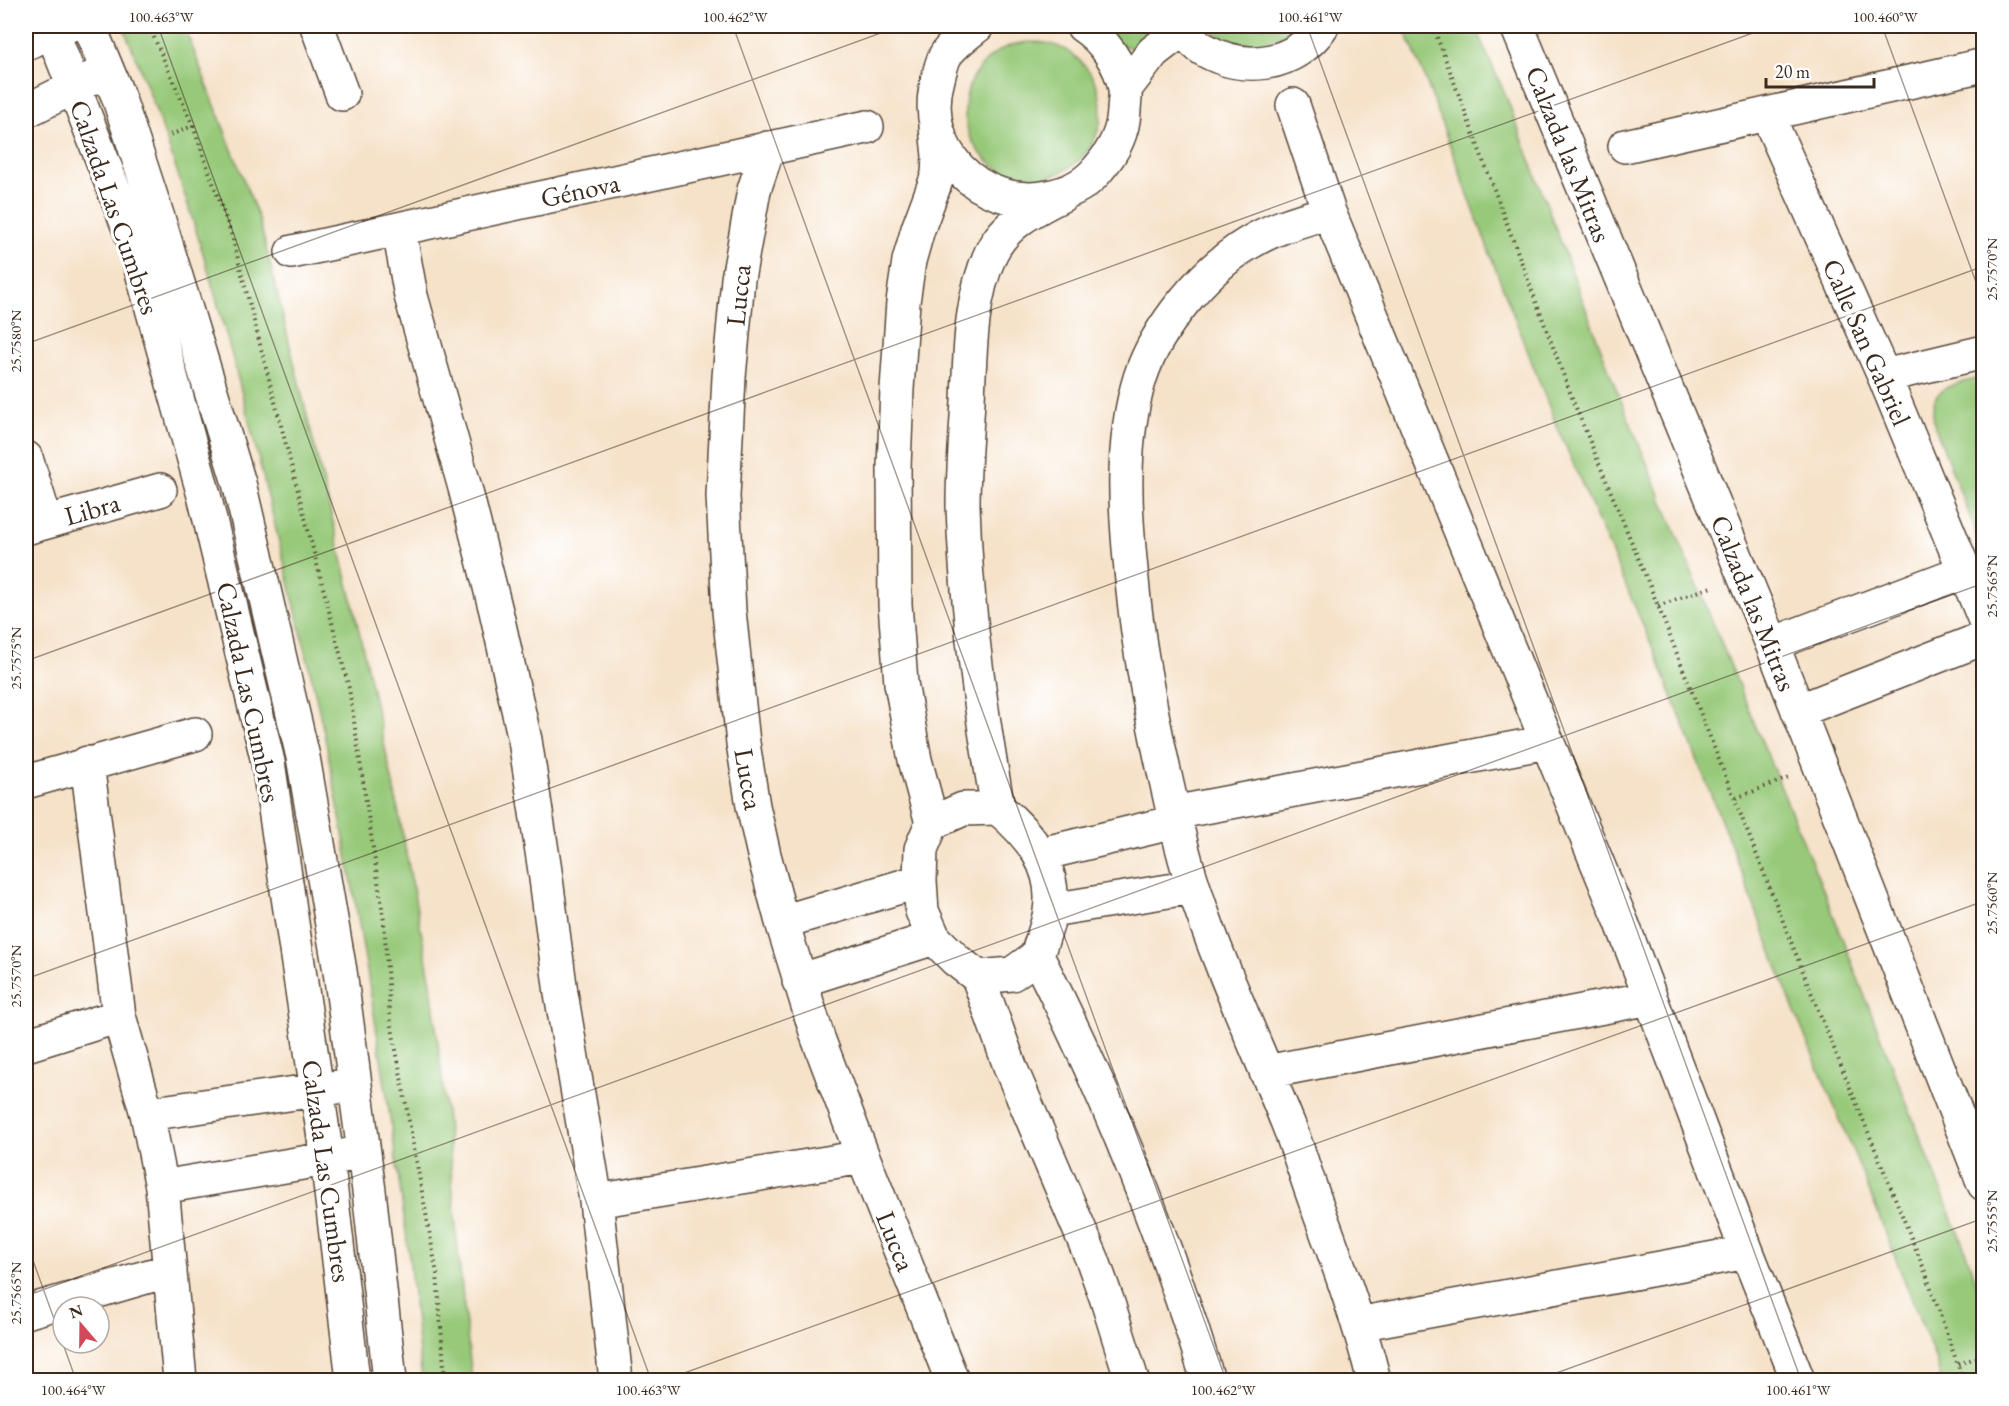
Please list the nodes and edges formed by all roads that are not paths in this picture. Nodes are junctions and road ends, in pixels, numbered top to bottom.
1 (89, 26) edge
2 (317, 26) edge
3 (977, 26) edge
4 (1083, 26) edge
5 (1322, 26) edge
6 (1183, 27) edge
7 (1513, 30) edge
8 (49, 32) edge
9 (940, 40) edge
10 (1983, 65) edge
11 (108, 70) junction
12 (74, 88) junction
13 (1125, 89) junction
14 (342, 94) dead end
15 (1293, 105) dead end
16 (26, 111) edge
17 (1767, 114) junction
18 (867, 127) dead end
19 (936, 127) junction
20 (1625, 146) dead end
21 (768, 148) junction
22 (1064, 194) junction
23 (1329, 212) junction
24 (399, 230) junction
25 (292, 252) dead end
26 (1983, 352) edge
27 (1884, 376) junction
28 (26, 458) edge
29 (160, 490) dead end
30 (36, 525) edge
31 (1965, 571) junction
32 (1983, 618) edge
33 (1983, 638) edge
34 (1772, 644) junction
35 (1797, 711) junction
36 (195, 734) dead end
37 (1547, 742) junction
38 (87, 763) junction
39 (26, 782) edge
40 (998, 808) junction
41 (1174, 818) junction
42 (932, 823) junction
43 (1041, 854) junction
44 (920, 881) junction
45 (1193, 887) junction
46 (1050, 910) junction
47 (782, 922) junction
48 (934, 938) junction
49 (1037, 956) junction
50 (978, 977) junction
51 (799, 981) junction
52 (1650, 998) junction
53 (119, 1016) junction
54 (26, 1045) edge
55 (1266, 1072) junction
56 (354, 1085) junction
57 (317, 1090) junction
58 (147, 1114) junction
59 (363, 1153) junction
60 (863, 1157) junction
61 (327, 1158) junction
62 (1983, 1184) edge
63 (162, 1187) junction
64 (596, 1201) junction
65 (1747, 1252) junction
66 (170, 1270) junction
67 (26, 1312) edge
68 (1358, 1324) junction
69 (180, 1380) edge
70 (354, 1380) edge
71 (390, 1380) edge
72 (616, 1380) edge
73 (952, 1380) edge
74 (1132, 1380) edge
75 (1208, 1380) edge
76 (1374, 1380) edge
77 (1798, 1380) edge

1 - 11 street, Calzada Las Cumbres
2 - 14 street
3 - 9 street
4 - 13 street
5 - 6 street
6 - 13 street
7 - 34 street, Calzada las Mitras
8 - 12 street, Calzada Las Cumbres
9 - 19 street
10 - 17 street
11 - 12 street
11 - 56 street, Calzada Las Cumbres
12 - 16 street
12 - 57 street, Calzada Las Cumbres
13 - 22 street
15 - 23 street
17 - 20 street
17 - 27 street, Calle San Gabriel
18 - 21 street, Génova
19 - 22 street
19 - 42 street
21 - 24 street, Génova
21 - 47 street, Lucca
22 - 40 street
23 - 37 street
23 - 41 street
24 - 25 street, Génova
24 - 64 street
26 - 27 street
27 - 31 street, Calle San Gabriel
28 - 30 street
29 - 30 street, Libra
31 - 32 street, Calle San Gabriel
31 - 34 street
33 - 35 street
34 - 35 street, Calzada las Mitras
35 - 62 street, Calzada las Mitras
36 - 38 street
37 - 41 street
37 - 52 street
38 - 39 street
38 - 53 street
40 - 42 street
40 - 43 street
41 - 43 street
41 - 45 street
42 - 44 street
43 - 46 street
44 - 47 street
44 - 48 street
45 - 46 street
45 - 55 street
46 - 49 street
47 - 51 street, Lucca
48 - 50 street
48 - 51 street
49 - 50 street
49 - 75 street
50 - 74 street
51 - 60 street, Lucca
52 - 55 street
52 - 65 street
53 - 54 street
53 - 58 street
55 - 68 street
56 - 57 street
56 - 59 street, Calzada Las Cumbres
57 - 58 street
57 - 61 street, Calzada Las Cumbres
58 - 63 street
59 - 61 street
59 - 71 street, Calzada Las Cumbres
60 - 64 street
60 - 73 street, Lucca
61 - 63 street
61 - 70 street, Calzada Las Cumbres
63 - 66 street
64 - 72 street
65 - 68 street
65 - 77 street
66 - 67 street
66 - 69 street
68 - 76 street

